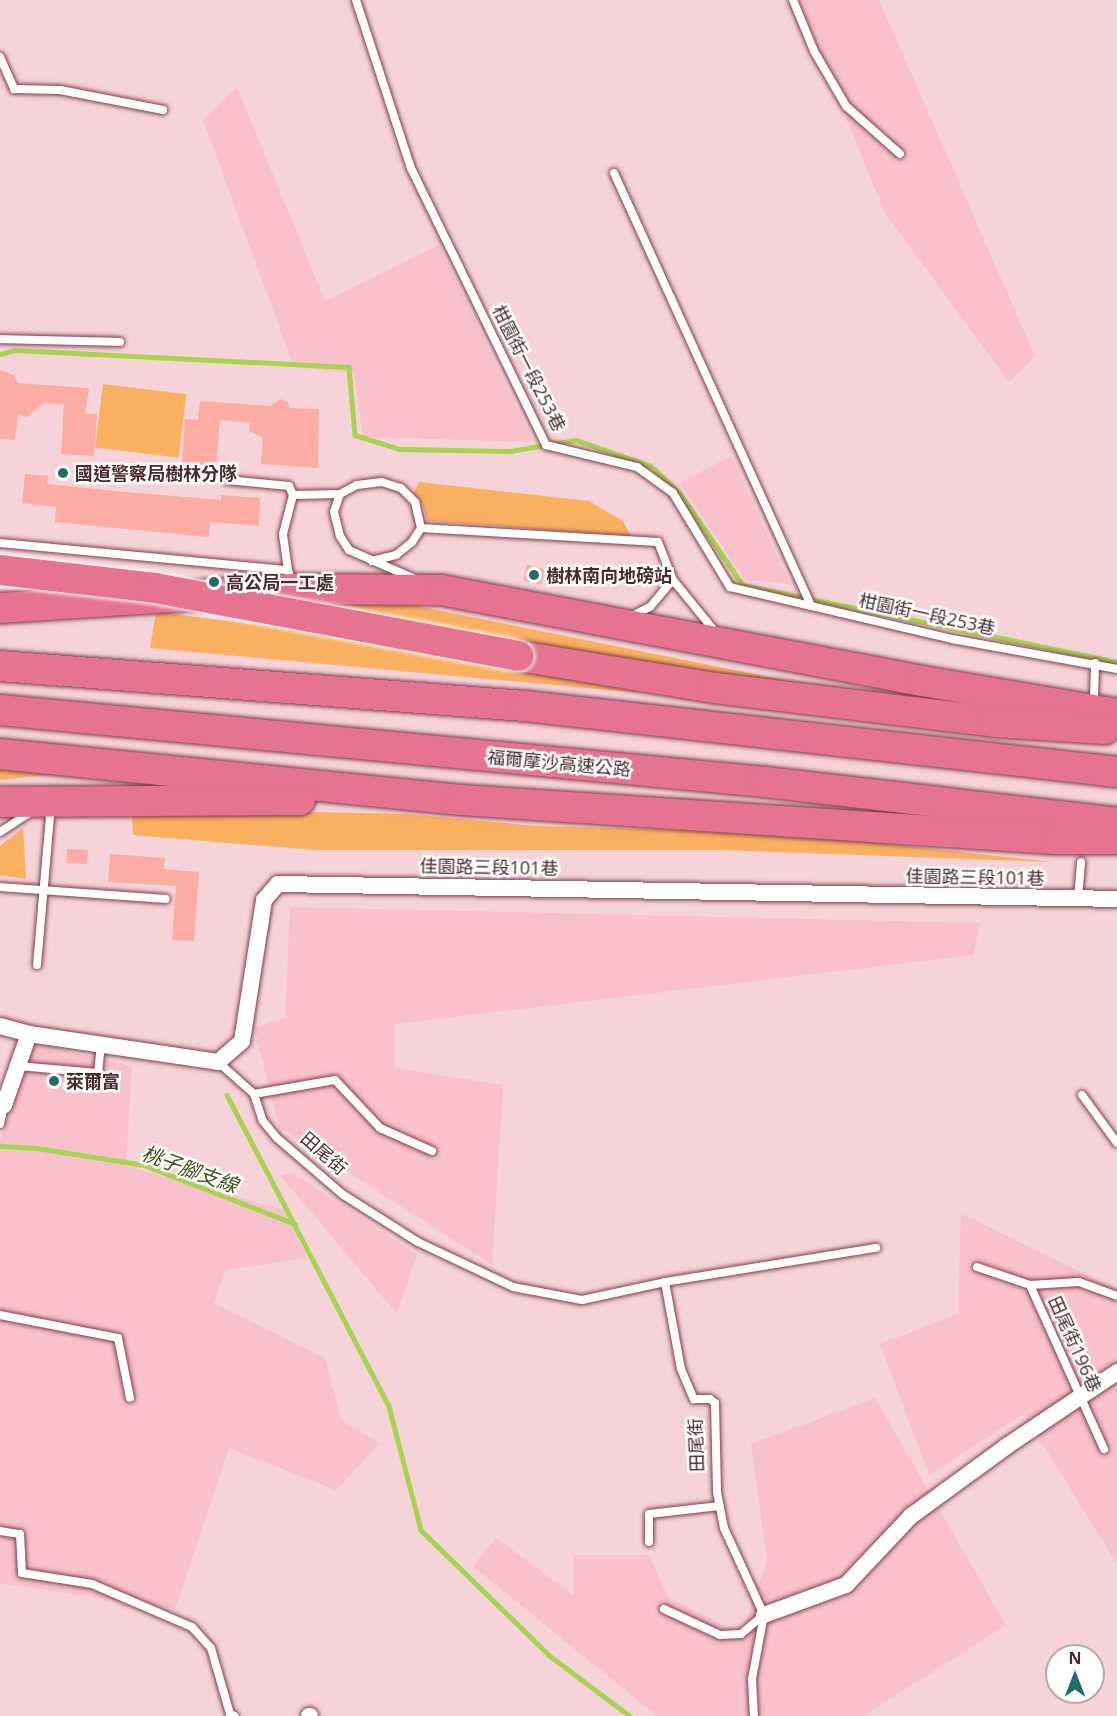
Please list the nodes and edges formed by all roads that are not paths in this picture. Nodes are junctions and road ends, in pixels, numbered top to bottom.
1 (356, 0) edge
2 (793, 0) edge
3 (0, 57) edge
4 (163, 110) dead end
5 (900, 154) dead end
6 (614, 173) dead end
7 (0, 339) edge
8 (120, 342) dead end
9 (227, 480) dead end
10 (339, 494) junction
11 (293, 495) junction
12 (421, 528) junction
13 (0, 543) edge
14 (371, 561) junction
15 (0, 570) edge
16 (291, 580) junction
17 (673, 580) junction
18 (441, 590) junction
19 (11, 601) edge
20 (810, 604) junction
21 (618, 623) junction
22 (728, 645) junction
23 (1095, 663) junction
24 (0, 666) edge
25 (1117, 669) edge
26 (1094, 696) dead end
27 (0, 710) edge
28 (1117, 714) edge
29 (1117, 729) edge
30 (0, 754) edge
31 (1117, 772) edge
32 (461, 800) junction
33 (0, 802) edge
34 (51, 803) junction
35 (1117, 823) edge
36 (0, 832) edge
37 (1117, 839) edge
38 (1081, 862) dead end
39 (0, 887) edge
40 (43, 892) junction
41 (1078, 898) junction
42 (166, 899) dead end
43 (1117, 899) edge
44 (37, 965) dead end
45 (0, 1026) edge
46 (29, 1034) junction
47 (101, 1045) junction
48 (218, 1062) junction
49 (18, 1066) junction
50 (254, 1094) junction
51 (1082, 1095) dead end
52 (2, 1105) edge
53 (0, 1124) edge
54 (1117, 1143) edge
55 (432, 1151) dead end
56 (876, 1248) dead end
57 (977, 1267) dead end
58 (665, 1282) junction
59 (1030, 1285) junction
60 (1117, 1296) edge
61 (0, 1315) edge
62 (1117, 1372) edge
63 (1081, 1396) junction
64 (130, 1398) dead end
65 (1104, 1449) dead end
66 (720, 1506) junction
67 (0, 1531) edge
68 (649, 1542) dead end
69 (664, 1609) dead end
70 (764, 1615) junction
71 (235, 1716) edge
72 (754, 1716) edge

1 - 20 lane, 柑園街一段253巷
2 - 5 lane
3 - 4 lane
6 - 20 lane
7 - 8 lane
9 - 11 lane
10 - 11 lane
10 - 12 lane
10 - 14 lane
11 - 16 lane
12 - 14 lane
12 - 17 lane
13 - 16 lane
14 - 18 lane
15 - 29 highway, bridge
16 - 18 highway
16 - 19 highway
17 - 21 lane
17 - 22 lane
18 - 21 highway
20 - 23 lane, 柑園街一段253巷
21 - 22 highway
22 - 28 highway
23 - 25 lane, 柑園街一段253巷
23 - 26 lane
24 - 31 highway
27 - 35 highway, 福爾摩沙高速公路
30 - 32 highway
32 - 34 highway
32 - 37 highway
33 - 34 highway
34 - 36 lane
34 - 40 lane
38 - 41 lane
39 - 40 lane
40 - 42 lane
40 - 44 lane
41 - 43 street, 佳園路三段101巷
41 - 48 street, 佳園路三段101巷
45 - 46 street
46 - 47 street
46 - 49 street
47 - 48 street
47 - 49 lane
48 - 50 lane, 田尾街
49 - 52 street
50 - 55 lane
50 - 58 lane, 田尾街
51 - 54 lane
52 - 53 lane
56 - 58 lane
57 - 59 lane
58 - 66 lane, 田尾街
59 - 60 lane
59 - 63 lane, 田尾街196巷
61 - 64 lane
62 - 63 street
63 - 65 lane, 田尾街196巷
63 - 70 street
66 - 68 lane
66 - 70 lane, 田尾街
67 - 71 lane
69 - 70 lane
70 - 72 lane

